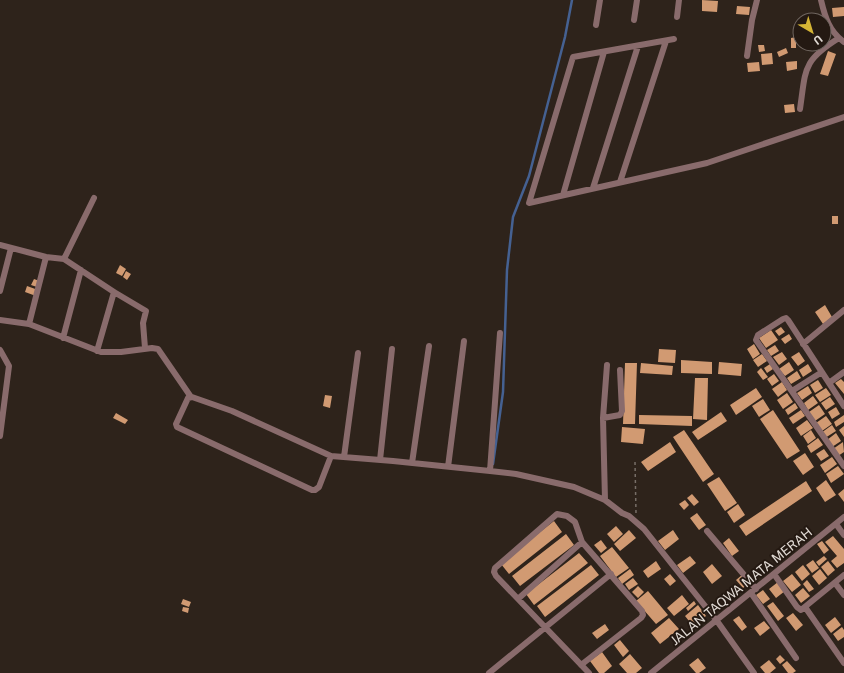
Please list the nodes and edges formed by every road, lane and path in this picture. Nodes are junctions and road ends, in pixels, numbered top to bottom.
1 (600, 0) edge
2 (637, 0) edge
3 (679, 0) edge
4 (757, 0) edge
5 (821, 0) edge
6 (677, 17) dead end
7 (634, 20) dead end
8 (596, 25) dead end
9 (674, 39) dead end
10 (842, 40) edge
11 (666, 41) junction
12 (638, 46) junction
13 (604, 52) junction
14 (747, 56) dead end
15 (800, 109) dead end
16 (844, 117) edge
17 (620, 182) junction
18 (593, 188) junction
19 (563, 195) junction
20 (94, 198) dead end
21 (0, 245) edge
22 (11, 248) junction
23 (46, 257) junction
24 (64, 259) junction
25 (81, 270) junction
26 (0, 291) edge
27 (114, 292) junction
28 (844, 310) edge
29 (0, 320) edge
30 (29, 324) junction
31 (500, 334) dead end
32 (63, 338) junction
33 (464, 340) dead end
34 (803, 344) junction
35 (429, 346) dead end
36 (145, 348) junction
37 (392, 349) dead end
38 (0, 350) edge
39 (97, 351) junction
40 (358, 353) dead end
41 (607, 365) dead end
42 (620, 370) dead end
43 (822, 372) junction
44 (844, 372) edge
45 (829, 383) junction
46 (792, 391) junction
47 (3, 393) edge
48 (191, 397) junction
49 (844, 406) edge
50 (2, 411) edge
51 (603, 418) junction
52 (0, 436) edge
53 (331, 456) junction
54 (344, 457) junction
55 (380, 460) junction
56 (635, 462) dead end
57 (412, 463) junction
58 (844, 466) edge
59 (448, 467) junction
60 (492, 471) junction
61 (605, 500) junction
62 (844, 517) edge
63 (636, 521) junction
64 (836, 524) junction
65 (707, 531) dead end
66 (844, 535) edge
67 (582, 542) junction
68 (610, 574) junction
69 (774, 574) junction
70 (844, 575) edge
71 (834, 583) junction
72 (753, 591) junction
73 (844, 595) edge
74 (519, 598) junction
75 (805, 607) junction
76 (717, 621) junction
77 (546, 628) junction
78 (796, 658) dead end
79 (844, 663) edge
80 (581, 665) junction
81 (489, 673) edge
82 (589, 673) edge
83 (651, 673) edge
84 (754, 673) edge

1 - 8 street
2 - 7 street
3 - 6 street
4 - 14 street
5 - 10 street
9 - 11 street
10 - 15 street
11 - 12 street
11 - 17 street
12 - 13 street
12 - 18 street
13 - 19 street
13 - 19 street
16 - 17 street
17 - 18 street
18 - 19 street
20 - 24 street
21 - 22 street
22 - 23 street
22 - 26 street
23 - 24 street
23 - 30 street
24 - 25 street
25 - 27 street
25 - 32 street
27 - 36 street
27 - 39 street
28 - 34 street
29 - 30 street
30 - 32 street
31 - 60 street
32 - 39 street
33 - 59 street
34 - 43 street
34 - 46 street
35 - 57 street
36 - 39 street
36 - 48 street
37 - 55 street
38 - 47 street
40 - 54 street
41 - 51 street
42 - 51 street
43 - 45 street
43 - 46 street
44 - 45 street
45 - 49 street
46 - 58 street
47 - 50 street
48 - 53 street
48 - 53 street
50 - 52 street
51 - 61 street
53 - 54 street
54 - 55 street
55 - 57 street
56 - 63 path
57 - 59 street
59 - 60 street
60 - 61 street
61 - 63 street
62 - 64 street, JALAN TAQWA MATA MERAH
63 - 76 street
64 - 66 street
64 - 69 street, JALAN TAQWA MATA MERAH
65 - 72 street
67 - 68 street
67 - 74 street
67 - 74 street
68 - 77 street
68 - 80 street
69 - 72 street, JALAN TAQWA MATA MERAH
69 - 75 street
70 - 71 street
71 - 73 street
71 - 75 street
72 - 76 street, JALAN TAQWA MATA MERAH
72 - 78 street
74 - 77 street
75 - 79 street
76 - 83 street, JALAN TAQWA MATA MERAH
76 - 84 street
77 - 80 street
77 - 81 street
80 - 82 street

